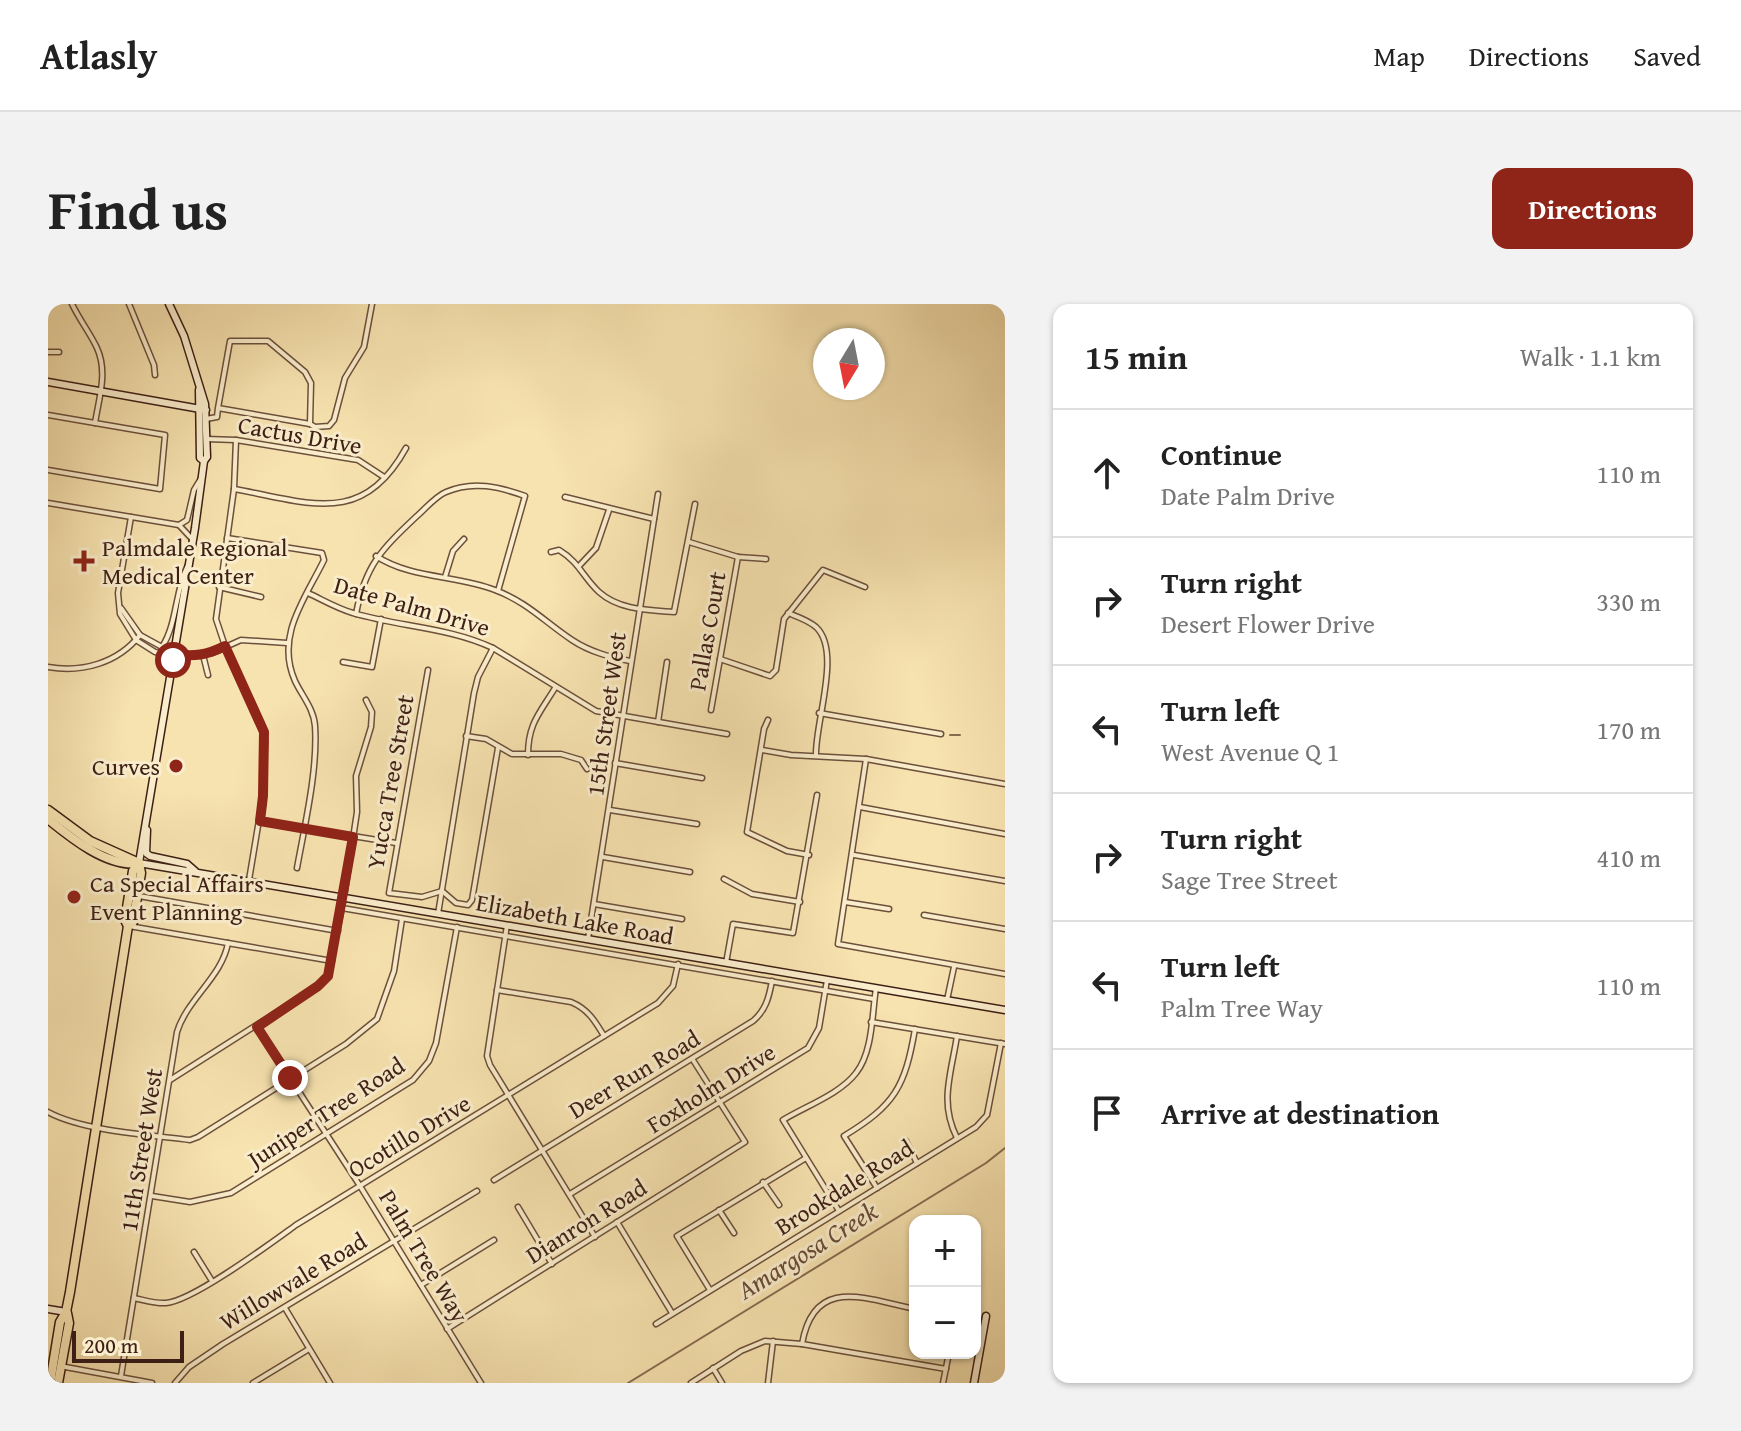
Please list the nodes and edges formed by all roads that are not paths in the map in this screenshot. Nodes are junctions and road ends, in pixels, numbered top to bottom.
1 (72, 304) edge
2 (129, 304) edge
3 (169, 304) edge
4 (372, 304) edge
5 (48, 352) edge
6 (59, 352) dead end
7 (155, 375) dead end
8 (48, 382) edge
9 (100, 391) junction
10 (218, 408) junction
11 (202, 409) junction
12 (48, 415) edge
13 (206, 419) junction
14 (95, 423) junction
15 (310, 424) junction
16 (206, 439) junction
17 (236, 440) junction
18 (406, 448) dead end
19 (204, 461) junction
20 (48, 470) edge
21 (203, 476) junction
22 (384, 477) junction
23 (234, 489) junction
24 (658, 494) dead end
25 (565, 497) dead end
26 (48, 503) edge
27 (695, 504) dead end
28 (609, 510) junction
29 (131, 517) junction
30 (654, 519) junction
31 (182, 524) junction
32 (195, 532) junction
33 (227, 538) junction
34 (464, 539) dead end
35 (193, 540) junction
36 (689, 542) junction
37 (551, 552) dead end
38 (376, 556) junction
39 (738, 557) junction
40 (766, 559) dead end
41 (190, 562) junction
42 (579, 566) junction
43 (445, 577) junction
44 (219, 587) junction
45 (865, 587) dead end
46 (498, 591) junction
47 (308, 593) junction
48 (261, 597) dead end
49 (639, 609) junction
50 (788, 613) junction
51 (356, 614) junction
52 (381, 619) junction
53 (138, 637) junction
54 (287, 643) junction
55 (225, 646) junction
56 (162, 647) junction
57 (493, 648) junction
58 (174, 654) junction
59 (203, 655) junction
60 (720, 659) junction
61 (630, 661) junction
62 (343, 662) dead end
63 (667, 662) dead end
64 (48, 667) edge
65 (428, 670) dead end
66 (208, 675) dead end
67 (555, 688) junction
68 (366, 700) dead end
69 (711, 710) dead end
70 (819, 713) junction
71 (623, 716) junction
72 (768, 720) dead end
73 (658, 722) junction
74 (727, 734) dead end
75 (941, 734) dead end
76 (466, 736) junction
77 (498, 748) junction
78 (762, 750) junction
79 (528, 755) junction
80 (816, 755) junction
81 (866, 759) junction
82 (615, 763) junction
83 (587, 769) dead end
84 (702, 778) dead end
85 (1005, 784) edge
86 (817, 795) dead end
87 (860, 807) junction
88 (48, 810) edge
89 (610, 810) junction
90 (48, 819) edge
91 (146, 820) junction
92 (260, 821) junction
93 (697, 824) dead end
94 (304, 829) junction
95 (70, 832) junction
96 (1005, 834) edge
97 (353, 837) junction
98 (396, 843) junction
99 (809, 855) junction
100 (853, 855) junction
101 (603, 857) junction
102 (139, 863) junction
103 (297, 868) dead end
104 (195, 871) junction
105 (690, 872) dead end
106 (724, 879) dead end
107 (249, 880) junction
108 (1005, 881) edge
109 (442, 891) junction
110 (137, 896) junction
111 (344, 897) junction
112 (800, 902) junction
113 (845, 902) junction
114 (594, 904) junction
115 (342, 908) junction
116 (889, 909) dead end
117 (438, 914) junction
118 (924, 915) dead end
119 (402, 919) junction
120 (682, 919) dead end
121 (507, 925) junction
122 (128, 926) junction
123 (457, 927) junction
124 (1005, 929) edge
125 (338, 931) junction
126 (505, 936) junction
127 (588, 939) junction
128 (228, 943) junction
129 (332, 961) junction
130 (726, 963) junction
131 (678, 964) junction
132 (954, 967) junction
133 (1005, 974) edge
134 (827, 980) junction
135 (772, 981) junction
136 (876, 988) junction
137 (497, 990) junction
138 (825, 990) junction
139 (874, 999) junction
140 (947, 1000) junction
141 (1005, 1010) edge
142 (871, 1022) junction
143 (257, 1027) junction
144 (915, 1029) junction
145 (604, 1036) junction
146 (957, 1036) junction
147 (1003, 1044) edge
148 (693, 1060) junction
149 (290, 1078) junction
150 (170, 1080) junction
151 (509, 1096) junction
152 (721, 1103) junction
153 (48, 1112) edge
154 (95, 1126) junction
155 (327, 1135) junction
156 (160, 1136) junction
157 (957, 1139) junction
158 (906, 1141) dead end
159 (543, 1150) junction
160 (807, 1158) junction
161 (917, 1163) junction
162 (494, 1180) dead end
163 (763, 1182) junction
164 (360, 1186) junction
165 (877, 1188) junction
166 (477, 1191) dead end
167 (570, 1194) junction
168 (152, 1196) junction
169 (779, 1205) dead end
170 (518, 1207) dead end
171 (719, 1210) junction
172 (839, 1211) junction
173 (617, 1222) junction
174 (734, 1233) dead end
175 (595, 1237) junction
176 (394, 1240) junction
177 (494, 1240) dead end
178 (194, 1252) dead end
179 (552, 1264) junction
180 (212, 1281) junction
181 (421, 1285) junction
182 (710, 1290) junction
183 (134, 1298) junction
184 (285, 1308) junction
185 (909, 1308) edge
186 (48, 1309) edge
187 (66, 1312) junction
188 (672, 1314) junction
189 (986, 1316) dead end
190 (656, 1324) dead end
191 (447, 1329) junction
192 (773, 1341) junction
193 (802, 1344) junction
194 (981, 1344) edge
195 (309, 1349) junction
196 (948, 1359) edge
197 (978, 1359) edge
198 (57, 1366) junction
199 (713, 1368) junction
200 (946, 1369) junction
201 (119, 1376) junction
202 (50, 1383) edge
203 (58, 1383) edge
204 (115, 1383) edge
205 (152, 1383) edge
206 (175, 1383) edge
207 (253, 1383) edge
208 (330, 1383) edge
209 (481, 1383) edge
210 (691, 1383) edge
211 (722, 1383) edge
212 (768, 1383) edge
213 (943, 1383) edge
214 (974, 1383) edge

1 - 9 street
2 - 7 street
3 - 11 main road
4 - 15 street
5 - 6 street
8 - 9 main road
9 - 11 main road
9 - 14 street
10 - 13 street
10 - 15 street
10 - 15 street
11 - 13 main road
11 - 19 main road
12 - 14 street
13 - 16 main road
14 - 20 street
16 - 17 street, Cactus Drive
16 - 19 main road
17 - 22 street, Cactus Drive
17 - 23 street
18 - 22 street
19 - 21 main road
21 - 31 street
21 - 32 main road
22 - 23 street
23 - 33 street
24 - 30 street, 15th Street West
25 - 28 street
26 - 29 street
27 - 36 street
28 - 30 street
28 - 42 street
29 - 31 street
29 - 53 street
30 - 49 street, 15th Street West
31 - 32 street
31 - 35 street
32 - 35 main road
33 - 44 street
33 - 47 street
34 - 43 street
35 - 41 main road
36 - 39 street
36 - 49 street
37 - 42 street
38 - 43 street
38 - 46 street
38 - 51 street
39 - 40 street
39 - 60 street, Pallas Court
41 - 56 street
41 - 58 main road
42 - 49 street
43 - 46 street
44 - 48 street
44 - 55 street
45 - 50 street
46 - 61 street
47 - 51 street, Date Palm Drive
47 - 54 street
49 - 61 street, 15th Street West
50 - 60 street
50 - 70 street
51 - 52 street, Date Palm Drive
52 - 57 street, Date Palm Drive
52 - 62 street
53 - 56 street
53 - 58 street
53 - 64 street
54 - 55 street
54 - 94 street
55 - 59 street
55 - 92 street
56 - 58 street
57 - 67 street, Date Palm Drive
57 - 76 street
58 - 59 street
58 - 91 main road
59 - 66 street
60 - 69 street, Pallas Court
61 - 71 street, 15th Street West
63 - 73 street
65 - 98 street, Yucca Tree Street
67 - 71 street, Date Palm Drive
67 - 79 street
68 - 97 street
70 - 75 street
70 - 80 street
71 - 73 street, Date Palm Drive
71 - 82 street, 15th Street West
72 - 78 street
73 - 74 street, Date Palm Drive
76 - 77 street
76 - 109 street
77 - 79 street
77 - 109 street
78 - 80 street
78 - 99 street
79 - 83 street
80 - 81 street
81 - 85 street
81 - 87 street
82 - 84 street
82 - 89 street, 15th Street West
86 - 99 street
87 - 96 street
87 - 100 street
88 - 95 main road
89 - 93 street
89 - 101 street, 15th Street West
90 - 95 main road
91 - 102 main road
91 - 104 main road
92 - 94 street
92 - 107 street
94 - 97 street
94 - 103 street
95 - 102 main road
97 - 98 street
97 - 111 street
98 - 109 street, Yucca Tree Street
99 - 112 street
100 - 108 street
100 - 113 street
101 - 105 street
101 - 114 street, 15th Street West
102 - 104 main road, Elizabeth Lake Road
102 - 110 main road
102 - 122 main road
104 - 107 main road, Elizabeth Lake Road
106 - 112 street
107 - 111 main road, Elizabeth Lake Road
109 - 117 street
110 - 122 main road
110 - 125 street
111 - 115 street
111 - 117 main road, Elizabeth Lake Road
112 - 130 street
113 - 116 street
113 - 132 street
114 - 120 street
114 - 127 street, 15th Street West
115 - 119 street
115 - 125 street
117 - 121 main road, Elizabeth Lake Road
118 - 124 street
119 - 123 street
119 - 149 street
121 - 126 street
121 - 127 main road, Elizabeth Lake Road
122 - 128 street
122 - 154 main road
123 - 126 street
123 - 155 street, Juniper Tree Road
125 - 129 street
126 - 131 street
126 - 137 street
127 - 130 main road, Elizabeth Lake Road
128 - 129 street
128 - 150 street, 11th Street West
129 - 143 street
130 - 134 main road, Elizabeth Lake Road
131 - 135 street
131 - 145 street, Ocotillo Drive
132 - 133 street
132 - 140 street
134 - 136 main road, Elizabeth Lake Road
134 - 138 street, Foxholm Drive
135 - 138 street
135 - 148 street, Deer Run Road
136 - 139 street
136 - 140 main road, Elizabeth Lake Road
137 - 145 street
137 - 151 street
138 - 139 street
138 - 152 street, Foxholm Drive
139 - 142 street
140 - 141 main road, Elizabeth Lake Road
142 - 144 street
142 - 160 street
143 - 149 street, Palm Tree Way
143 - 150 street
144 - 146 street
144 - 165 street
145 - 151 street, Ocotillo Drive
146 - 147 street
146 - 157 street
147 - 157 street, Brookdale Road
148 - 152 street
148 - 159 street, Deer Run Road
149 - 155 street, Palm Tree Way
149 - 156 street
150 - 156 street, 11th Street West
151 - 159 street
151 - 164 street, Ocotillo Drive
152 - 167 street, Foxholm Drive
152 - 173 street, Dianron Road
153 - 154 street
154 - 156 street
154 - 187 main road
155 - 164 street, Palm Tree Way
155 - 168 street, Juniper Tree Road
156 - 168 street, 11th Street West
157 - 161 street, Brookdale Road
158 - 161 street
159 - 162 street, Deer Run Road
159 - 167 street
160 - 163 street
160 - 172 street
161 - 165 street, Brookdale Road
163 - 169 street
163 - 171 street
164 - 176 street, Palm Tree Way
164 - 180 street, Ocotillo Drive
165 - 172 street, Brookdale Road
166 - 176 street, Willowvale Road
167 - 175 street
168 - 183 street, 11th Street West
170 - 179 street
171 - 174 street
171 - 182 street
172 - 182 street, Brookdale Road
173 - 175 street, Dianron Road
173 - 188 street
175 - 179 street, Dianron Road
176 - 181 street, Palm Tree Way
176 - 184 street, Willowvale Road
177 - 181 street
178 - 180 street
179 - 191 street, Dianron Road
180 - 183 street, Ocotillo Drive
181 - 191 street, Palm Tree Way
182 - 188 street, Brookdale Road
183 - 201 street, 11th Street West
184 - 195 street
184 - 206 street, Willowvale Road
185 - 193 street
186 - 187 main road
187 - 198 main road
188 - 190 street, Brookdale Road
189 - 194 main road
191 - 209 street, Palm Tree Way
192 - 193 street
192 - 199 street
192 - 212 street
193 - 200 street
195 - 207 street
195 - 208 street
196 - 200 street
197 - 214 main road
198 - 201 street
198 - 202 main road
198 - 203 main road
199 - 210 street
199 - 211 street
200 - 213 street
201 - 204 street, 11th Street West
201 - 205 street

